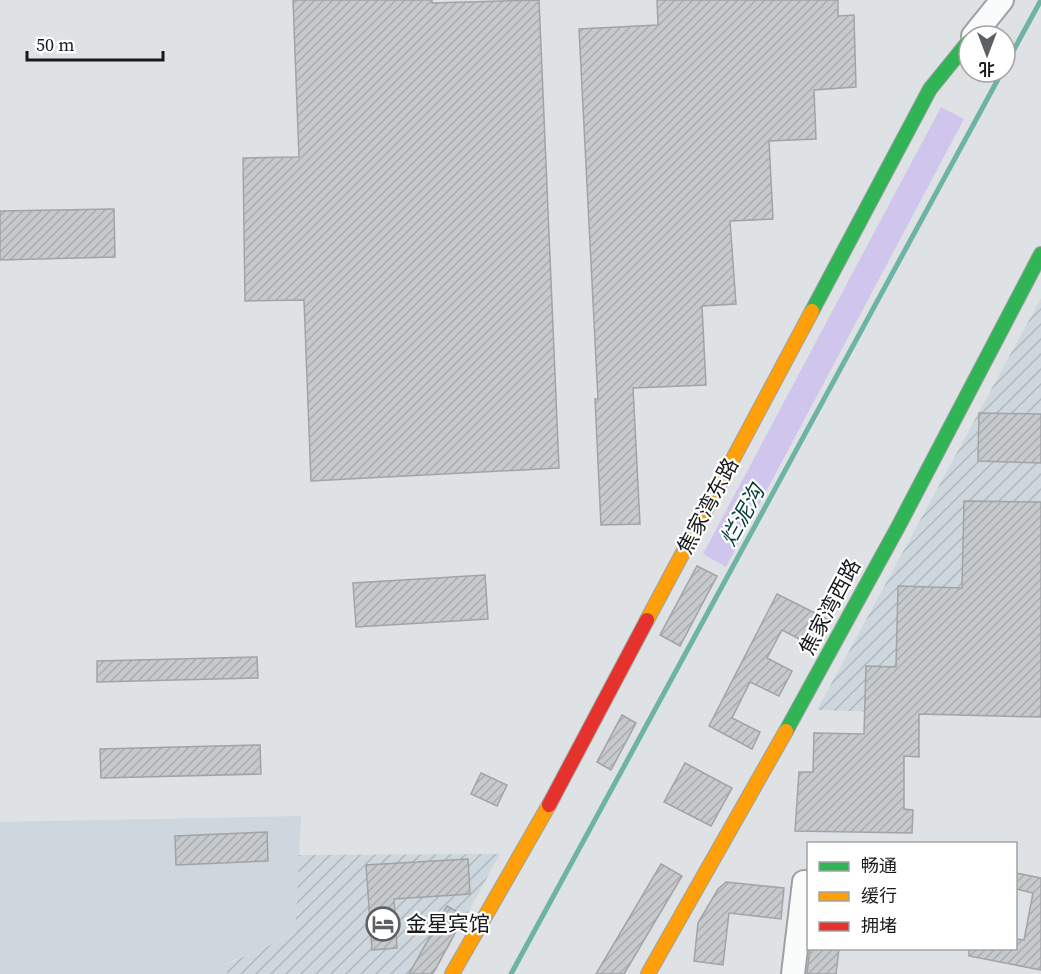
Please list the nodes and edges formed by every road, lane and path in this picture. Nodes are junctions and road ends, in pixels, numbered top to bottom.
1 (1002, 0) edge
2 (983, 24) edge
3 (957, 56) edge
4 (1041, 254) edge
5 (804, 882) dead end
6 (452, 974) edge
7 (648, 974) edge
8 (793, 974) edge

1 - 2 street
3 - 6 street, 焦家湾东路
4 - 7 street, 焦家湾西路
5 - 8 street

